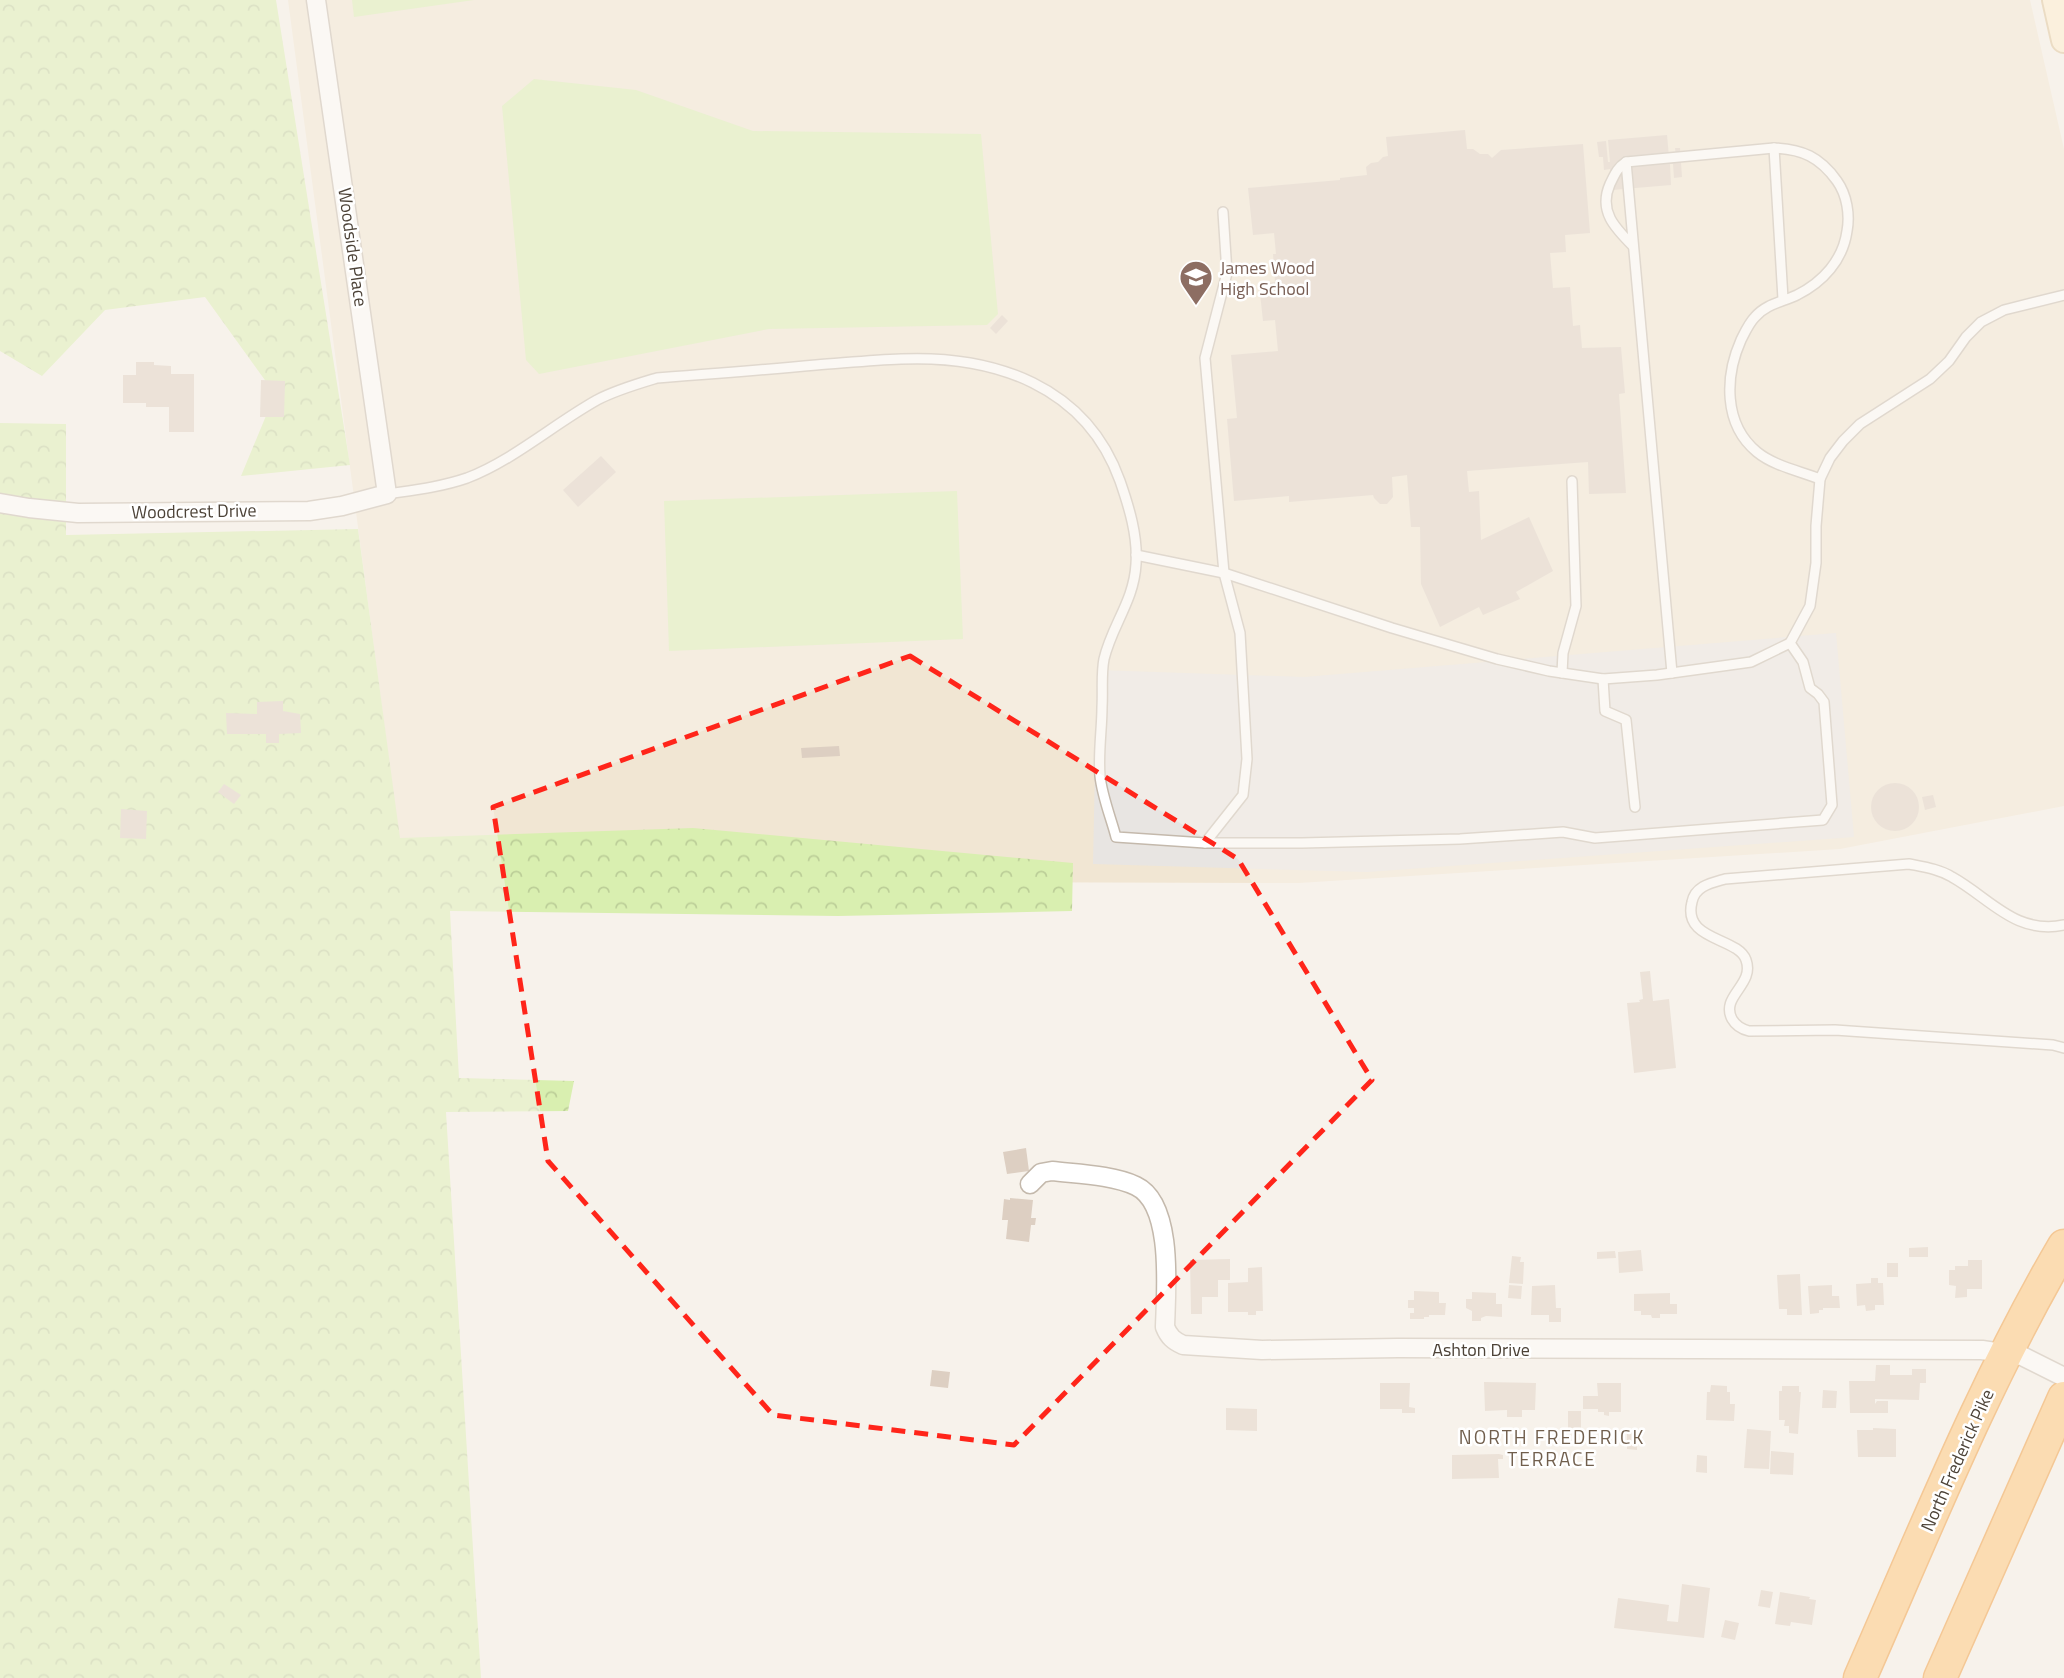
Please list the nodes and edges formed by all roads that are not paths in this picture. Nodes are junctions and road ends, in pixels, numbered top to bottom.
1 (316, 0) edge
2 (2055, 0) edge
3 (2064, 40) edge
4 (1774, 148) junction
5 (1626, 162) junction
6 (1223, 212) dead end
7 (1633, 246) junction
8 (2064, 295) edge
9 (1783, 299) junction
10 (1820, 479) junction
11 (1572, 481) dead end
12 (387, 494) junction
13 (0, 503) edge
14 (1136, 555) junction
15 (1224, 573) junction
16 (1790, 643) junction
17 (1562, 673) junction
18 (1672, 673) junction
19 (1603, 679) junction
20 (1635, 807) dead end
21 (1205, 843) junction
22 (2064, 925) edge
23 (2064, 1048) edge
24 (1030, 1184) dead end
25 (2064, 1247) edge
26 (2006, 1352) junction
27 (2064, 1377) edge
28 (2064, 1398) edge
29 (1944, 1676) edge
30 (1860, 1678) edge

1 - 12 street, Woodside Place
2 - 3 street
4 - 5 lane
4 - 9 lane
4 - 9 lane
5 - 7 lane
5 - 7 lane
6 - 15 lane
7 - 18 lane
8 - 10 lane
9 - 10 lane
10 - 16 lane
11 - 17 lane
12 - 13 street, Woodcrest Drive
12 - 14 lane
14 - 15 lane
14 - 21 lane
15 - 17 lane
15 - 21 lane
16 - 18 lane
16 - 21 lane
17 - 19 lane
18 - 19 lane
19 - 20 lane
22 - 23 lane
24 - 26 street, Ashton Drive
25 - 26 highway, North Frederick Pike
26 - 27 street, Ashton Drive
26 - 30 highway, North Frederick Pike
28 - 29 highway

